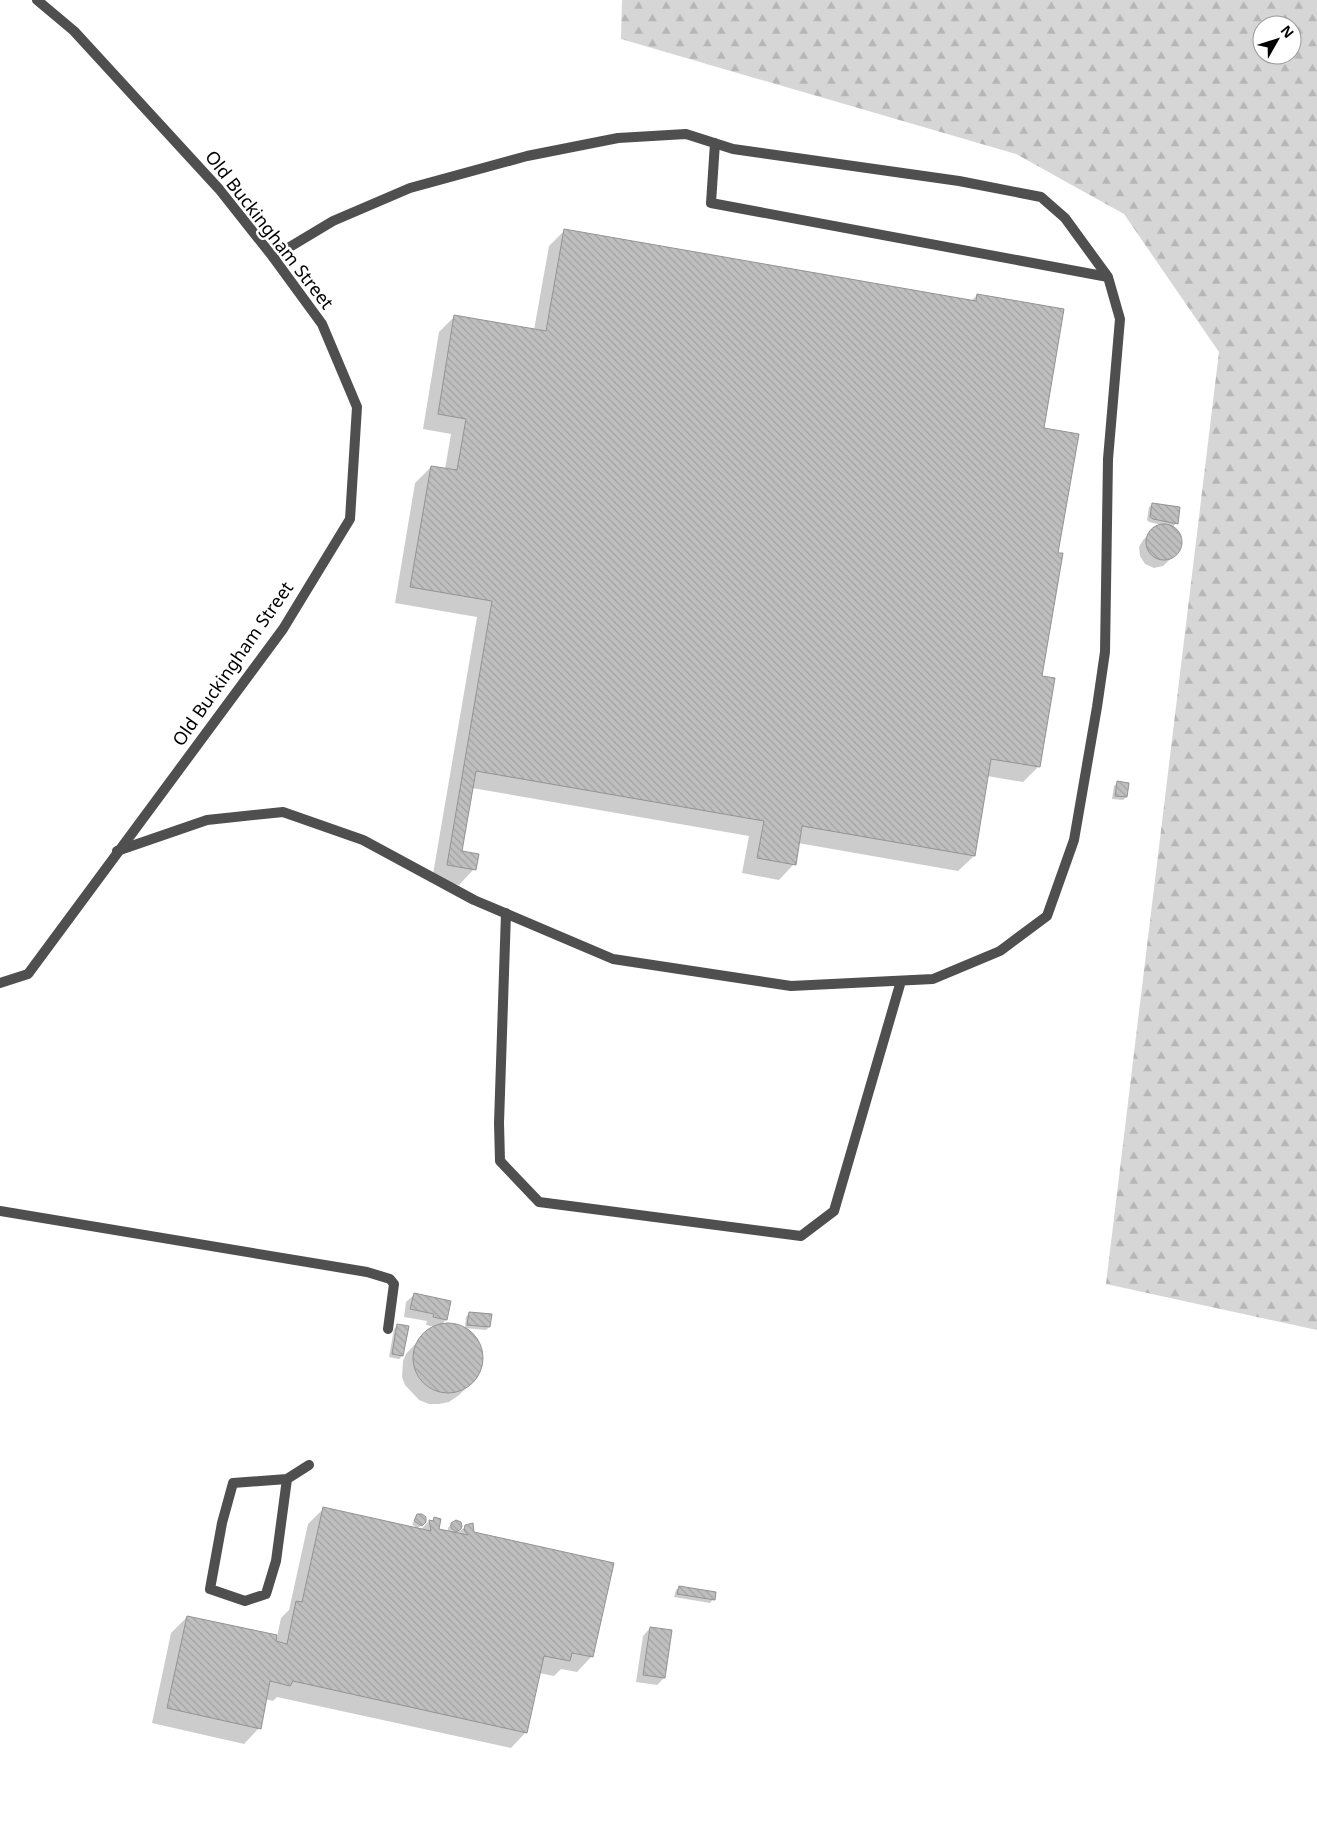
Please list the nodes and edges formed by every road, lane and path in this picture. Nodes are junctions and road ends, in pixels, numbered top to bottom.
1 (37, 0) edge
2 (716, 143) junction
3 (273, 257) junction
4 (1108, 277) junction
5 (117, 851) junction
6 (506, 913) junction
7 (900, 980) junction
8 (0, 983) edge
9 (0, 1210) edge
10 (388, 1329) dead end
11 (309, 1465) dead end
12 (287, 1479) junction

1 - 3 street, Old Buckingham Street
2 - 3 street
2 - 4 street
2 - 4 street
3 - 5 street, Old Buckingham Street
4 - 7 street
5 - 6 street
5 - 8 street, Old Buckingham Street
6 - 7 street
6 - 7 street
9 - 10 street
11 - 12 street
12 - 12 street

